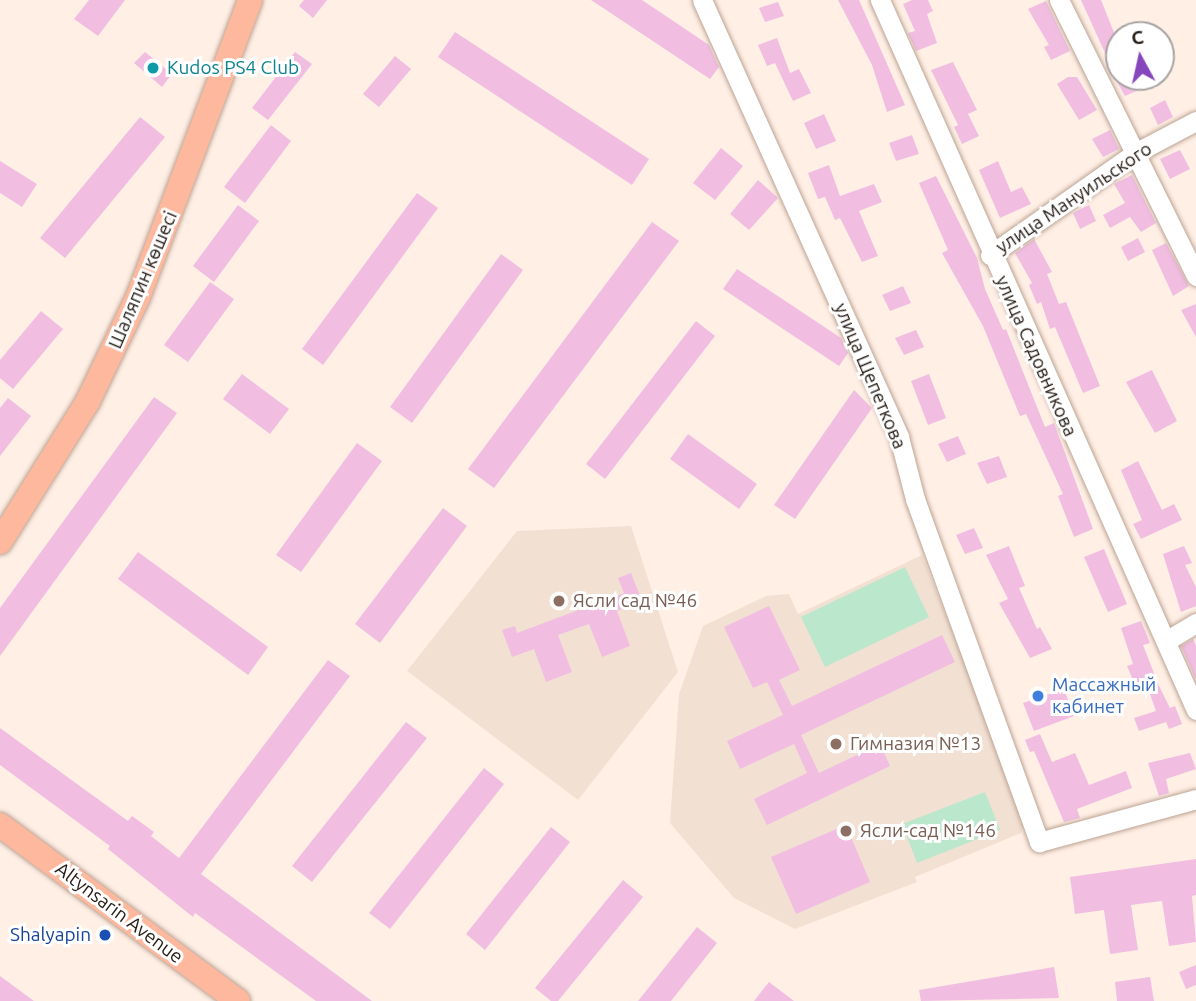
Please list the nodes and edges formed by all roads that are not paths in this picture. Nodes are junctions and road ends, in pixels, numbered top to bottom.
1 (250, 0) edge
2 (702, 0) edge
3 (880, 0) edge
4 (1059, 0) edge
5 (1196, 121) edge
6 (1135, 153) junction
7 (990, 255) junction
8 (1196, 276) edge
9 (0, 542) edge
10 (1196, 623) edge
11 (1166, 641) junction
12 (1196, 710) edge
13 (1196, 799) edge
14 (0, 825) edge
15 (238, 1001) edge

1 - 9 main road, Шаляпин көшесі
2 - 13 street, улица Щепеткова
3 - 7 street, улица Садовникова
4 - 6 street
5 - 6 street, улица Мануильского
6 - 7 street, улица Мануильского
6 - 8 street
7 - 11 street, улица Садовникова
10 - 11 street
11 - 12 street, улица Садовникова
14 - 15 main road, Altynsarin Avenue

